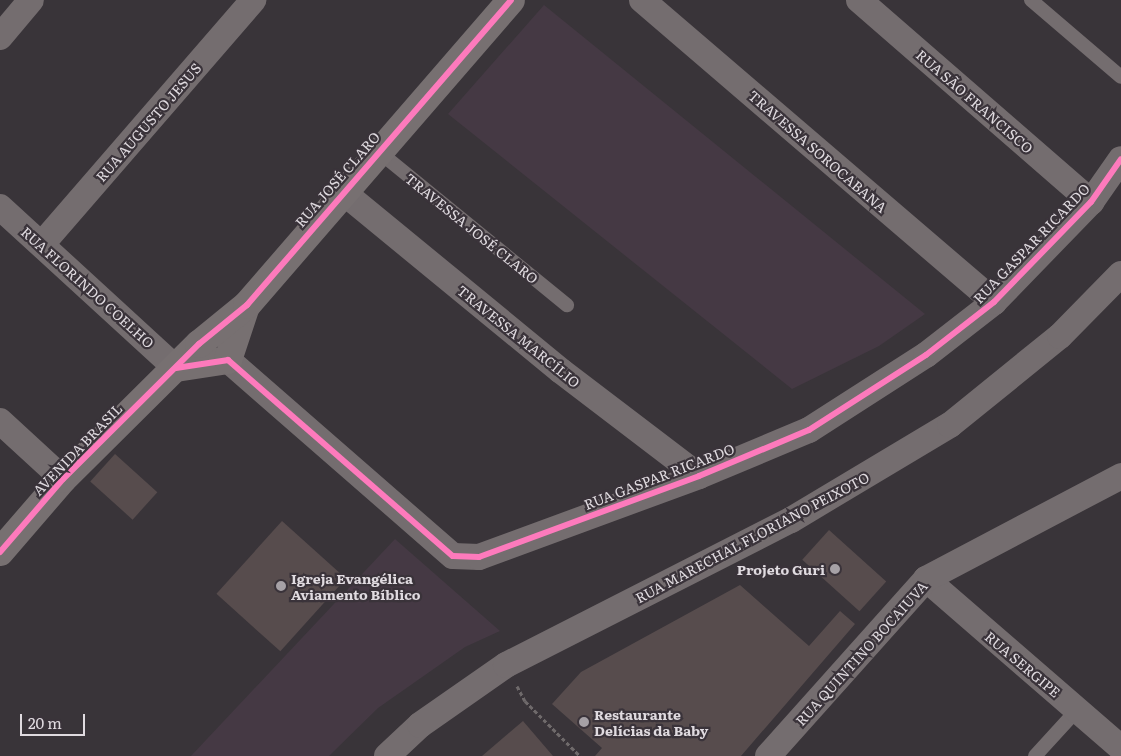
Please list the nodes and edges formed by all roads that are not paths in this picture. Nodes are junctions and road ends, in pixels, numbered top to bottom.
1 (30, 0) edge
2 (253, 0) edge
3 (642, 0) edge
4 (859, 0) edge
5 (1031, 0) edge
6 (503, 3) edge
7 (0, 37) edge
8 (1121, 77) edge
9 (378, 151) junction
10 (1121, 159) edge
11 (343, 192) junction
12 (1091, 202) junction
13 (0, 207) edge
14 (42, 244) junction
15 (1121, 274) edge
16 (994, 302) junction
17 (247, 304) junction
18 (567, 305) dead end
19 (228, 360) junction
20 (176, 368) junction
21 (0, 421) edge
22 (699, 476) junction
23 (1121, 476) edge
24 (63, 479) junction
25 (0, 552) edge
26 (926, 579) junction
27 (1077, 710) junction
28 (1121, 748) edge
29 (387, 756) edge
30 (768, 756) edge
31 (1035, 756) edge

1 - 7 street
2 - 14 street, RUA AUGUSTO JESUS
3 - 16 street, TRAVESSA SOROCABANA
4 - 12 street, RUA SÃO FRANCISCO
5 - 8 lane
6 - 9 street, RUA JOSÉ CLARO
9 - 11 street, RUA JOSÉ CLARO
9 - 18 lane, TRAVESSA JOSÉ CLARO
10 - 12 street, RUA GASPAR RICARDO
11 - 17 street, RUA JOSÉ CLARO
11 - 22 street, TRAVESSA MARCÍLIO
12 - 16 street, RUA GASPAR RICARDO
13 - 14 street, RUA FLORINDO COELHO
14 - 20 street, RUA FLORINDO COELHO
15 - 29 street, RUA MARECHAL FLORIANO PEIXOTO
16 - 22 street, RUA GASPAR RICARDO
17 - 19 street, RUA JOSÉ CLARO
17 - 20 street, RUA JOSÉ CLARO
19 - 20 street
19 - 22 street, RUA GASPAR RICARDO
20 - 24 street, AVENIDA BRASIL
21 - 24 street
23 - 26 street, RUA QUINTINO BOCAIUVA
24 - 25 street, AVENIDA BRASIL
26 - 27 street, RUA SERGIPE
26 - 30 street, RUA QUINTINO BOCAIUVA
27 - 28 street, RUA SERGIPE
27 - 31 lane

